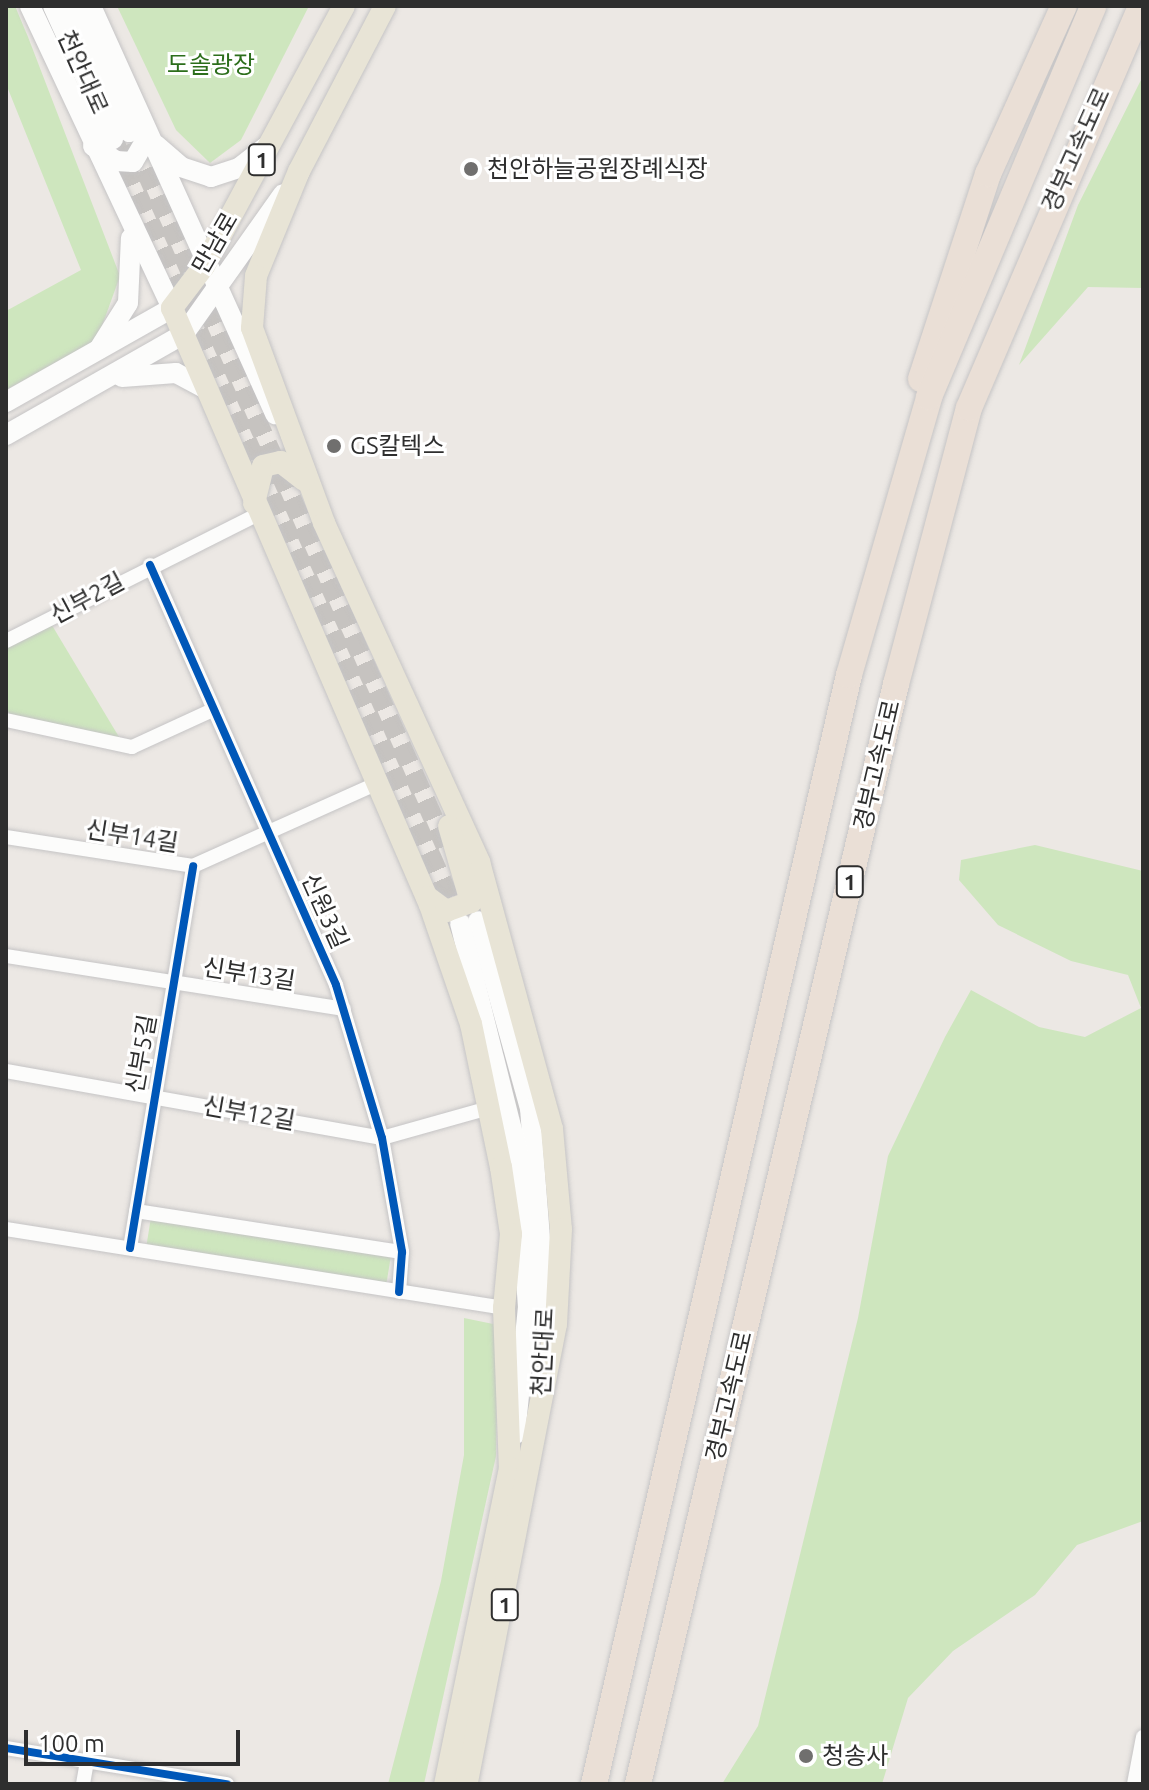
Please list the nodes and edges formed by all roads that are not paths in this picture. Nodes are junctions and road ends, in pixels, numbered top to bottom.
1 (30, 6) edge
2 (53, 6) edge
3 (73, 6) edge
4 (91, 6) edge
5 (344, 6) edge
6 (385, 6) edge
7 (1064, 6) edge
8 (1093, 6) edge
9 (1141, 6) edge
10 (130, 135) junction
11 (274, 138) junction
12 (90, 143) junction
13 (299, 171) junction
14 (122, 207) junction
15 (204, 266) junction
16 (217, 292) junction
17 (172, 308) junction
18 (184, 334) junction
19 (94, 355) junction
20 (102, 381) junction
21 (208, 390) junction
22 (6, 402) edge
23 (6, 435) edge
24 (294, 454) junction
25 (308, 484) junction
26 (256, 515) junction
27 (150, 565) junction
28 (6, 641) edge
29 (849, 675) junction
30 (402, 691) junction
31 (213, 710) junction
32 (6, 720) edge
33 (378, 783) junction
34 (267, 832) junction
35 (6, 837) edge
36 (193, 866) junction
37 (426, 896) junction
38 (6, 956) edge
39 (174, 982) junction
40 (344, 1009) junction
41 (6, 1071) edge
42 (154, 1096) junction
43 (489, 1108) junction
44 (382, 1138) junction
45 (136, 1211) junction
46 (6, 1229) edge
47 (130, 1248) junction
48 (402, 1252) junction
49 (399, 1292) junction
50 (504, 1308) junction
51 (539, 1425) junction
52 (510, 1468) junction
53 (1143, 1737) edge
54 (6, 1748) edge
55 (87, 1761) junction
56 (83, 1784) edge
57 (227, 1784) edge
58 (445, 1784) edge
59 (467, 1784) edge
60 (594, 1784) edge
61 (638, 1784) edge
62 (1134, 1784) edge

1 - 12 main road
2 - 10 main road, 천안대로
3 - 10 main road, 천안대로
4 - 10 main road
5 - 11 main road, 만남로 / 1
6 - 13 main road, 만남로
7 - 29 highway
8 - 29 highway, 경부고속도로 / 1
9 - 61 highway, 경부고속도로 / 1
10 - 11 main road
10 - 12 main road
10 - 15 main road
11 - 15 main road, 만남로 / 1
12 - 14 main road
13 - 16 main road, 만남로
13 - 24 main road
14 - 17 main road
14 - 19 main road
15 - 16 main road
15 - 17 main road, 만남로 / 1
16 - 18 main road, 만남로
16 - 24 main road
17 - 18 main road, 1
17 - 19 main road, 만남로
18 - 20 main road
18 - 21 main road, 1
19 - 22 main road, 만남로
20 - 21 main road
20 - 23 main road
21 - 26 main road, 1
24 - 25 main road, 1
25 - 26 main road
25 - 30 main road, 1
26 - 27 street, 신부2길
26 - 33 main road, 1
27 - 28 street, 신부2길
27 - 31 street, 신원3길
29 - 60 highway, 경부고속도로 / 1
30 - 37 main road
30 - 51 main road, 1
31 - 32 street
31 - 34 street, 신원3길
33 - 34 street, 신부14길
33 - 37 main road, 1
34 - 36 street, 신부14길
34 - 40 street, 신원3길
35 - 36 street, 신부14길
36 - 39 street, 신부5길
37 - 43 main road, 1
38 - 39 street, 신부13길
39 - 40 street, 신부13길
39 - 42 street, 신부5길
40 - 44 street, 신원3길
41 - 42 street, 신부12길
42 - 44 street, 신부12길
42 - 45 street, 신부5길
43 - 44 street, 신부12길
43 - 50 main road, 1
44 - 48 street, 신원3길
45 - 47 street, 신부5길
45 - 48 street
46 - 47 street
47 - 49 street
48 - 49 street, 신원3길
49 - 50 street
50 - 52 main road, 1
51 - 52 main road, 천안대로
51 - 59 main road, 천안대로 / 1
52 - 58 main road, 천안대로 / 1
53 - 62 street
54 - 55 street
55 - 56 street
55 - 57 street

